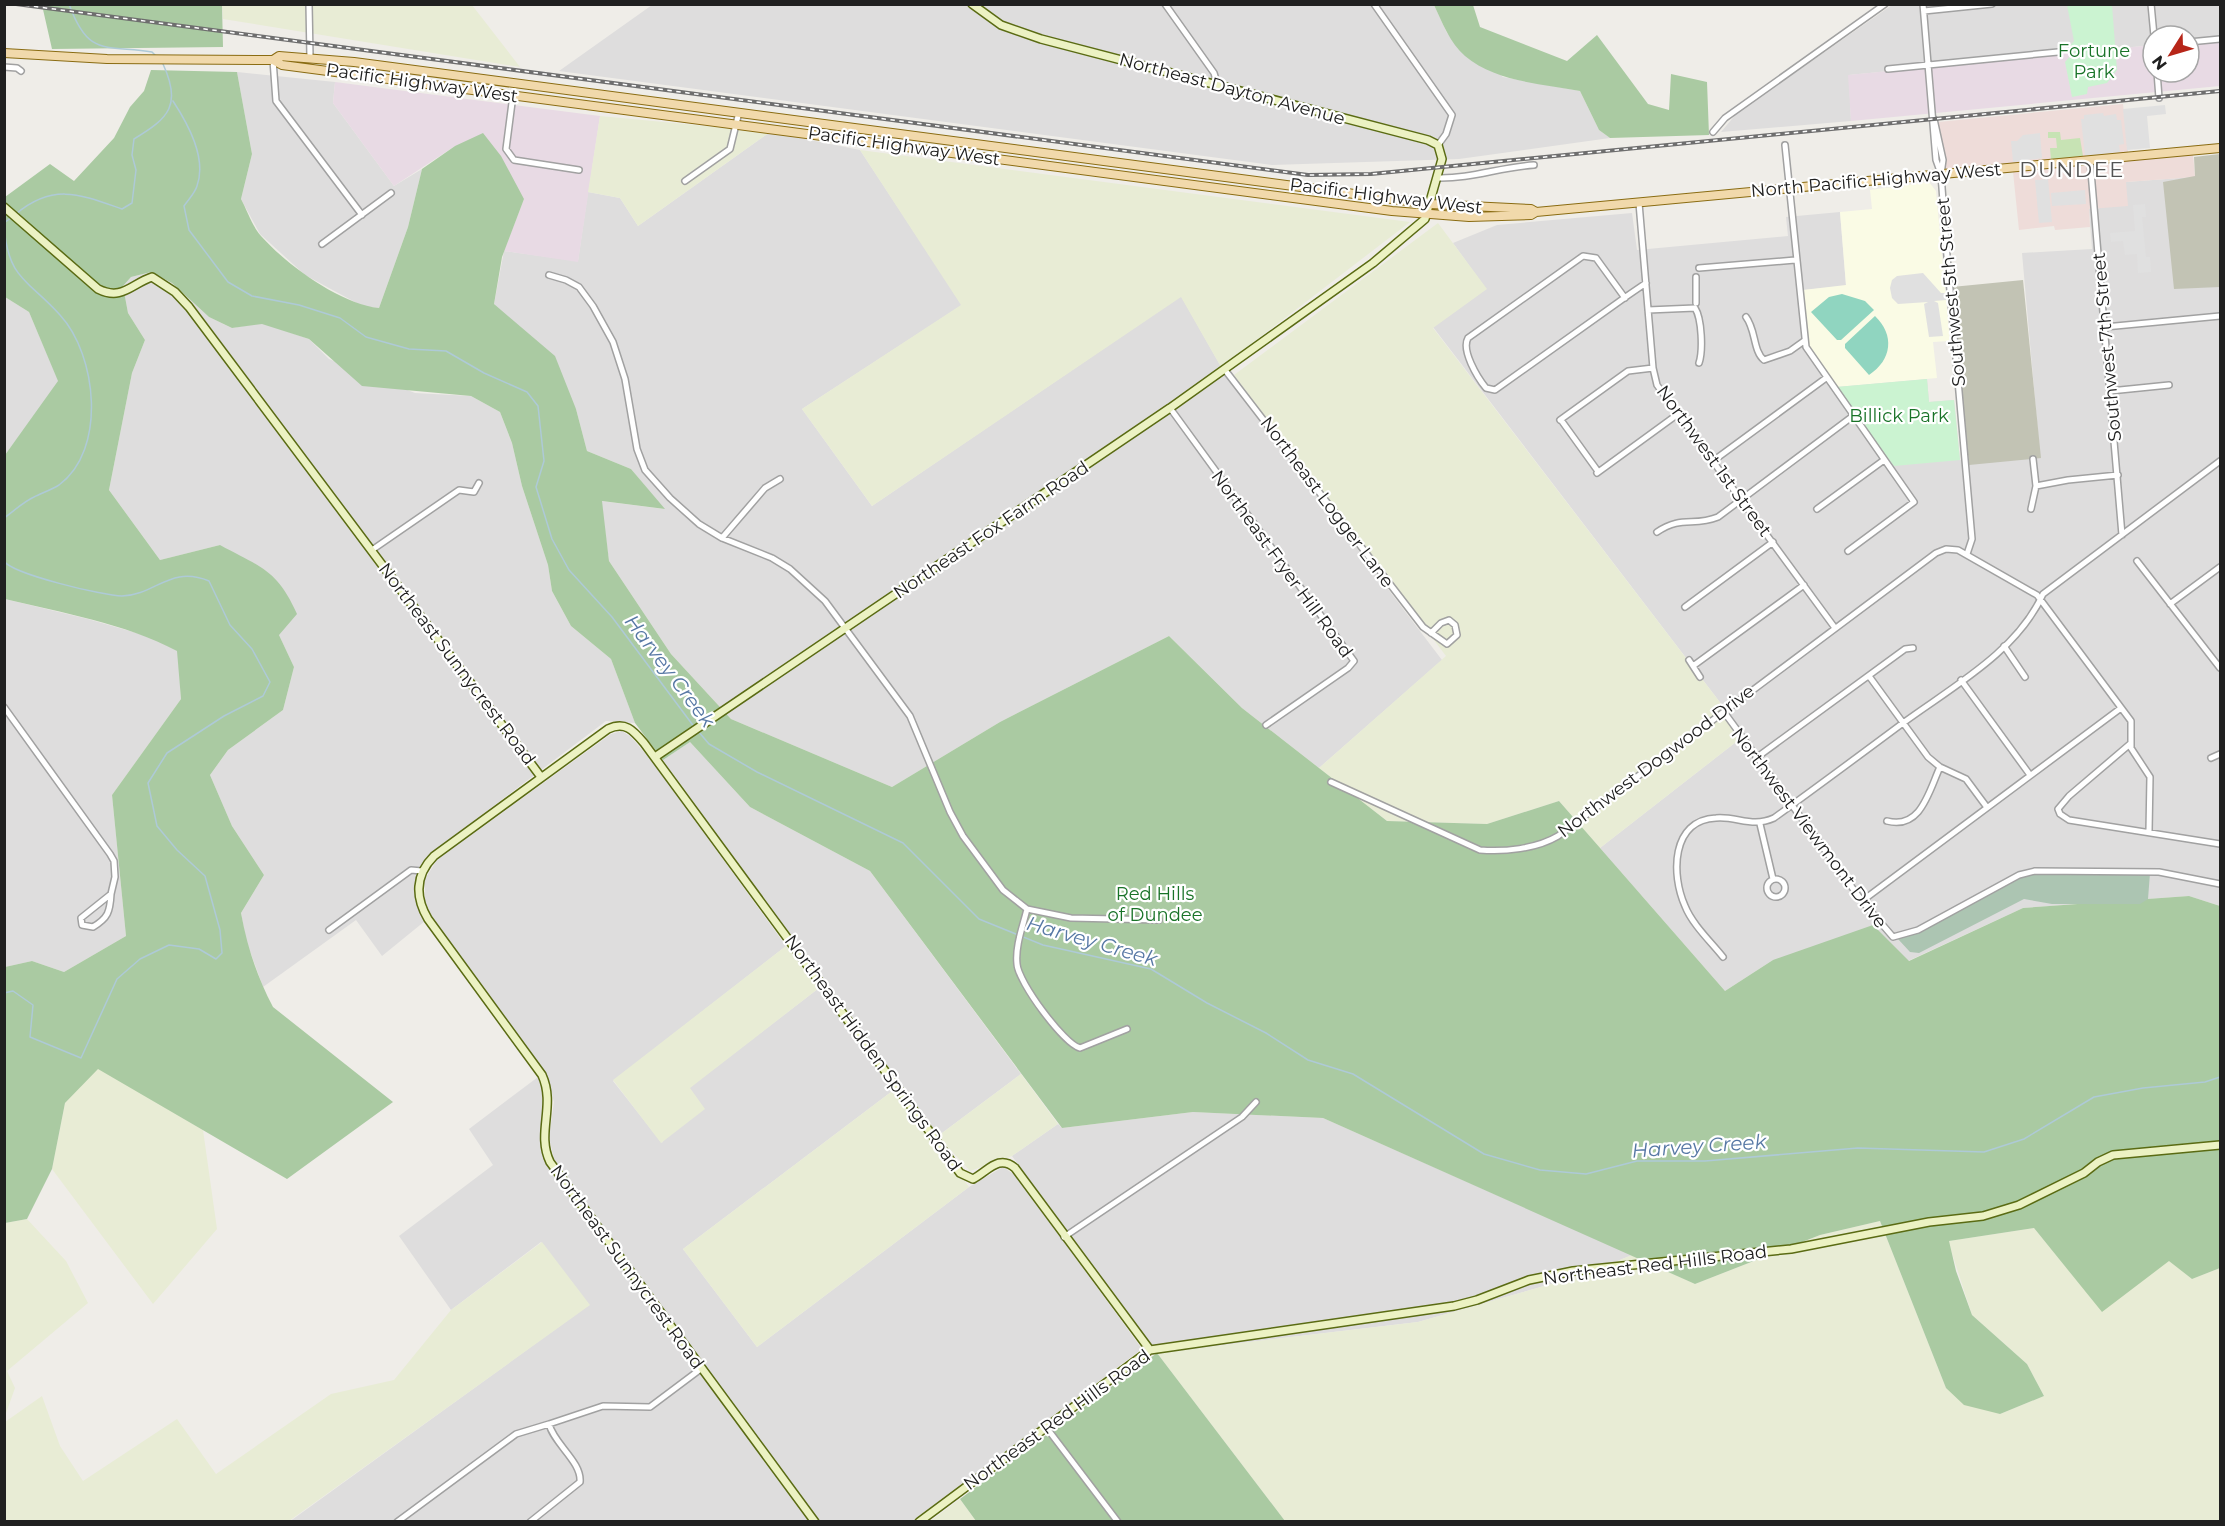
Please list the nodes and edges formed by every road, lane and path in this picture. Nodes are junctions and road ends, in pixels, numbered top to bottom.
1 (309, 4) edge
2 (972, 4) edge
3 (1165, 4) edge
4 (1374, 4) edge
5 (1885, 4) edge
6 (1992, 4) edge
7 (2151, 4) edge
8 (1923, 8) edge
9 (2153, 24) edge
10 (2220, 39) edge
11 (2201, 41) edge
12 (2058, 52) dead end
13 (4, 53) edge
14 (310, 57) junction
15 (273, 60) junction
16 (1929, 65) junction
17 (4, 67) edge
18 (1888, 69) dead end
19 (21, 71) dead end
20 (2158, 84) edge
21 (1218, 86) junction
22 (513, 95) junction
23 (2159, 98) dead end
24 (739, 112) junction
25 (737, 124) junction
26 (1713, 132) dead end
27 (1785, 145) dead end
28 (1438, 146) junction
29 (2220, 148) edge
30 (2090, 160) junction
31 (1534, 165) dead end
32 (579, 170) dead end
33 (1941, 174) junction
34 (1437, 178) junction
35 (685, 181) dead end
36 (1789, 189) junction
37 (391, 194) dead end
38 (1639, 203) junction
39 (1430, 204) junction
40 (4, 207) edge
41 (1536, 212) junction
42 (1427, 214) junction
43 (362, 215) junction
44 (322, 244) dead end
45 (1796, 260) junction
46 (1699, 268) dead end
47 (549, 275) dead end
48 (1696, 277) dead end
49 (1646, 283) junction
50 (1624, 298) junction
51 (1696, 303) dead end
52 (1648, 310) junction
53 (2220, 316) edge
54 (1746, 317) dead end
55 (2105, 327) junction
56 (1804, 341) junction
57 (1699, 363) dead end
58 (1653, 368) junction
59 (1225, 370) junction
60 (1826, 378) junction
61 (2169, 385) dead end
62 (2110, 391) junction
63 (1170, 408) junction
64 (1677, 414) junction
65 (1853, 416) junction
66 (2033, 459) dead end
67 (1884, 460) junction
68 (1713, 461) junction
69 (2220, 461) edge
70 (2118, 475) junction
71 (780, 479) dead end
72 (479, 483) dead end
73 (2036, 486) junction
74 (1742, 500) junction
75 (1817, 509) dead end
76 (2031, 509) dead end
77 (1657, 532) dead end
78 (2122, 535) junction
79 (722, 538) junction
80 (1773, 542) junction
81 (372, 550) junction
82 (1848, 551) dead end
83 (1967, 554) junction
84 (2137, 561) dead end
85 (2220, 567) edge
86 (1804, 585) junction
87 (2041, 600) junction
88 (2170, 604) junction
89 (1685, 607) dead end
90 (1835, 628) junction
91 (845, 630) junction
92 (1431, 633) junction
93 (2004, 646) junction
94 (1914, 648) dead end
95 (1689, 660) dead end
96 (1693, 666) junction
97 (2220, 668) edge
98 (1869, 676) junction
99 (1700, 677) dead end
100 (2025, 677) dead end
101 (1961, 680) junction
102 (4, 707) edge
103 (2121, 708) junction
104 (1724, 712) junction
105 (1903, 723) junction
106 (1266, 725) dead end
107 (2130, 744) junction
108 (2220, 754) edge
109 (656, 757) junction
110 (1756, 758) junction
111 (2211, 758) dead end
112 (1940, 767) junction
113 (2030, 775) junction
114 (541, 777) junction
115 (1331, 782) dead end
116 (1791, 806) junction
117 (1986, 806) junction
118 (1887, 821) dead end
119 (1760, 824) junction
120 (2149, 831) junction
121 (2220, 844) edge
122 (422, 871) junction
123 (1773, 879) dead end
124 (2220, 884) edge
125 (111, 894) junction
126 (1862, 901) junction
127 (1027, 909) junction
128 (1159, 920) dead end
129 (329, 930) dead end
130 (1723, 957) dead end
131 (1127, 1029) dead end
132 (1256, 1102) dead end
133 (2220, 1144) edge
134 (1065, 1237) junction
135 (1150, 1350) junction
136 (702, 1368) junction
137 (549, 1424) junction
138 (1046, 1427) junction
139 (397, 1521) edge
140 (530, 1521) edge
141 (815, 1521) edge
142 (919, 1521) edge
143 (1118, 1521) edge

1 - 14 street
2 - 21 street, Northeast Dayton Avenue
3 - 21 street
4 - 28 street
5 - 26 street
6 - 8 street
7 - 9 street
8 - 16 street, Southwest 5th Street
10 - 11 street
12 - 16 street
13 - 15 main road, Pacific Highway West
14 - 15 main road, Pacific Highway West
14 - 24 main road, Pacific Highway West
15 - 22 main road, Pacific Highway West
15 - 43 street
16 - 18 street
16 - 33 street, Southwest 5th Street
17 - 19 street
20 - 23 street
21 - 28 street, Northeast Dayton Avenue
22 - 25 main road, Pacific Highway West
22 - 32 street
24 - 25 street
24 - 39 main road, Pacific Highway West
25 - 35 street
25 - 42 main road, Pacific Highway West
27 - 36 street
28 - 34 street
29 - 30 main road, North Pacific Highway West
30 - 33 main road, North Pacific Highway West
30 - 55 street, Southwest 7th Street
31 - 34 street
33 - 36 main road, North Pacific Highway West
33 - 83 street, Southwest 5th Street
34 - 39 street
36 - 38 main road, North Pacific Highway West
36 - 45 street
37 - 43 street
38 - 41 main road, Pacific Highway West
38 - 49 street, Northwest 1st Street
39 - 41 main road, Pacific Highway West
39 - 42 street, Northeast Fox Farm Road
40 - 81 street, Northeast Sunnycrest Road
41 - 42 main road, Pacific Highway West
42 - 59 street, Northeast Fox Farm Road
43 - 44 street
45 - 46 street
45 - 56 street
47 - 79 street
48 - 51 street
49 - 50 street
49 - 52 street, Northwest 1st Street
50 - 50 street
52 - 57 street
52 - 58 street, Northwest 1st Street
53 - 55 street
54 - 56 street
55 - 62 street, Southwest 7th Street
56 - 60 street
58 - 64 street, Northwest 1st Street
58 - 64 street
59 - 63 street, Northeast Fox Farm Road
59 - 92 street, Northeast Logger Lane
60 - 65 street
60 - 68 street
61 - 62 street
62 - 70 street, Southwest 7th Street
63 - 91 street, Northeast Fox Farm Road
63 - 106 street, Northeast Fryer Hill Road
64 - 68 street, Northwest 1st Street
65 - 67 street
65 - 74 street
66 - 73 street
67 - 75 street
67 - 82 street
68 - 74 street, Northwest 1st Street
69 - 78 street
70 - 73 street
70 - 78 street, Southwest 7th Street
71 - 79 street
72 - 81 street
73 - 76 street
74 - 77 street
74 - 80 street, Northwest 1st Street
78 - 87 street
79 - 91 street
80 - 86 street, Northwest 1st Street
80 - 89 street
81 - 114 street, Northeast Sunnycrest Road
83 - 87 street
83 - 90 street, Northwest Dogwood Drive
84 - 88 street
85 - 88 street
86 - 90 street, Northwest 1st Street
86 - 96 street
87 - 93 street
87 - 103 street
88 - 97 street
90 - 104 street, Northwest Dogwood Drive
91 - 109 street, Northeast Fox Farm Road
91 - 127 street
92 - 92 street
93 - 100 street
93 - 101 street
94 - 98 street
95 - 96 street
96 - 99 street
98 - 105 street
98 - 110 street
101 - 105 street
101 - 113 street
102 - 125 street
103 - 107 street
103 - 113 street
104 - 110 street, Northwest Viewmont Drive
104 - 115 street, Northwest Dogwood Drive
105 - 112 street
105 - 116 street
107 - 120 street
107 - 120 street
108 - 111 street
109 - 114 street
109 - 134 street, Northeast Hidden Springs Road
110 - 116 street, Northwest Viewmont Drive
112 - 117 street
112 - 118 street
113 - 117 street
114 - 122 street, Northeast Sunnycrest Road
116 - 119 street
116 - 126 street, Northwest Viewmont Drive
117 - 126 street
119 - 123 street
119 - 130 street
120 - 121 street
122 - 129 street
122 - 136 street, Northeast Sunnycrest Road
124 - 126 street, Northwest Viewmont Drive
125 - 125 street
127 - 128 street
127 - 131 street
132 - 134 street
133 - 135 street, Northeast Red Hills Road
134 - 135 street, Northeast Hidden Springs Road
135 - 138 street, Northeast Red Hills Road
136 - 137 street
136 - 141 street, Northeast Sunnycrest Road
137 - 139 street
137 - 140 street
138 - 142 street, Northeast Red Hills Road
138 - 143 street

